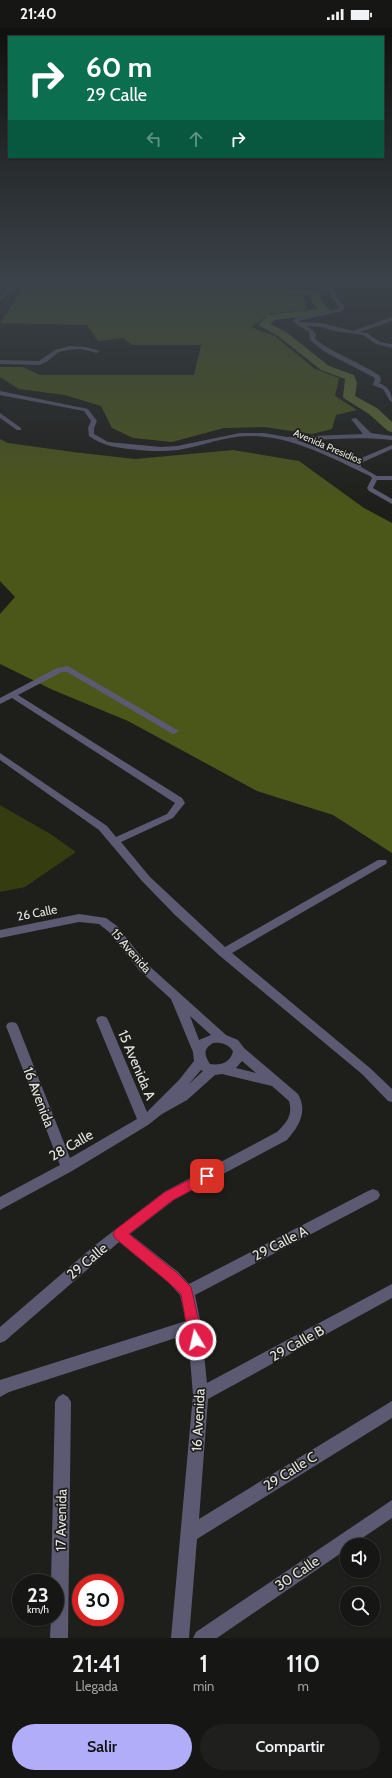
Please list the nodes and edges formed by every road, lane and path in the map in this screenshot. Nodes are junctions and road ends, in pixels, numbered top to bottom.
1 (49, 357) edge
2 (340, 357) edge
3 (0, 362) edge
4 (0, 393) edge
5 (392, 400) edge
6 (0, 415) edge
7 (354, 419) dead end
8 (19, 429) dead end
9 (369, 435) junction
10 (284, 438) junction
11 (392, 438) edge
12 (392, 447) edge
13 (358, 469) junction
14 (375, 478) junction
15 (392, 478) edge
16 (380, 495) junction
17 (392, 498) edge
18 (392, 502) edge
19 (12, 695) junction
20 (0, 701) edge
21 (174, 730) dead end
22 (0, 756) edge
23 (115, 841) junction
24 (382, 862) dead end
25 (79, 918) joint
26 (0, 934) edge
27 (224, 953) junction
28 (176, 997) junction
29 (102, 1020) dead end
30 (12, 1026) dead end
31 (222, 1038) junction
32 (239, 1051) junction
33 (200, 1056) junction
34 (217, 1069) junction
35 (278, 1083) junction
36 (392, 1097) edge
37 (157, 1111) junction
38 (144, 1121) junction
39 (67, 1167) junction
40 (373, 1195) dead end
41 (0, 1204) edge
42 (119, 1234) junction
43 (392, 1291) edge
44 (187, 1292) junction
45 (194, 1325) junction
46 (0, 1336) edge
47 (0, 1390) edge
48 (201, 1395) junction
49 (63, 1402) dead end
50 (392, 1409) edge
51 (392, 1508) edge
52 (189, 1534) junction
53 (59, 1638) edge
54 (180, 1638) edge
55 (202, 1638) edge

1 - 3 street
2 - 5 street
4 - 10 street, Avenida Presidios
6 - 8 street
7 - 9 street
9 - 10 street
9 - 11 street
10 - 13 street, Avenida Presidios
12 - 13 street
13 - 14 street, Avenida Presidios
14 - 15 street
14 - 16 street
16 - 17 street
16 - 18 street
19 - 20 street
19 - 21 street
19 - 23 street
22 - 23 street
23 - 27 street
24 - 27 street
25 - 26 street, 26 Calle
25 - 28 street, 15 Avenida
27 - 36 street
28 - 31 street, 15 Avenida
28 - 33 street, 15 Avenida
29 - 38 street, 15 Avenida A
30 - 39 street, 16 Avenida
31 - 32 street
31 - 33 street
32 - 34 street
32 - 35 street
33 - 34 street
33 - 37 street, 28 Calle
34 - 35 street
34 - 37 street, 28 Calle
35 - 42 street, 29 Calle
37 - 38 street, 28 Calle
38 - 39 street, 28 Calle
39 - 41 street, 28 Calle
40 - 44 street, 29 Calle A
42 - 44 street
42 - 46 street, 29 Calle
43 - 48 street, 29 Calle B
44 - 45 street, 16 Avenida
45 - 47 street
45 - 48 street, 16 Avenida
48 - 52 street, 16 Avenida
49 - 53 street, 17 Avenida
50 - 52 street, 29 Calle C
51 - 55 street, 30 Calle
52 - 54 street, 16 Avenida

